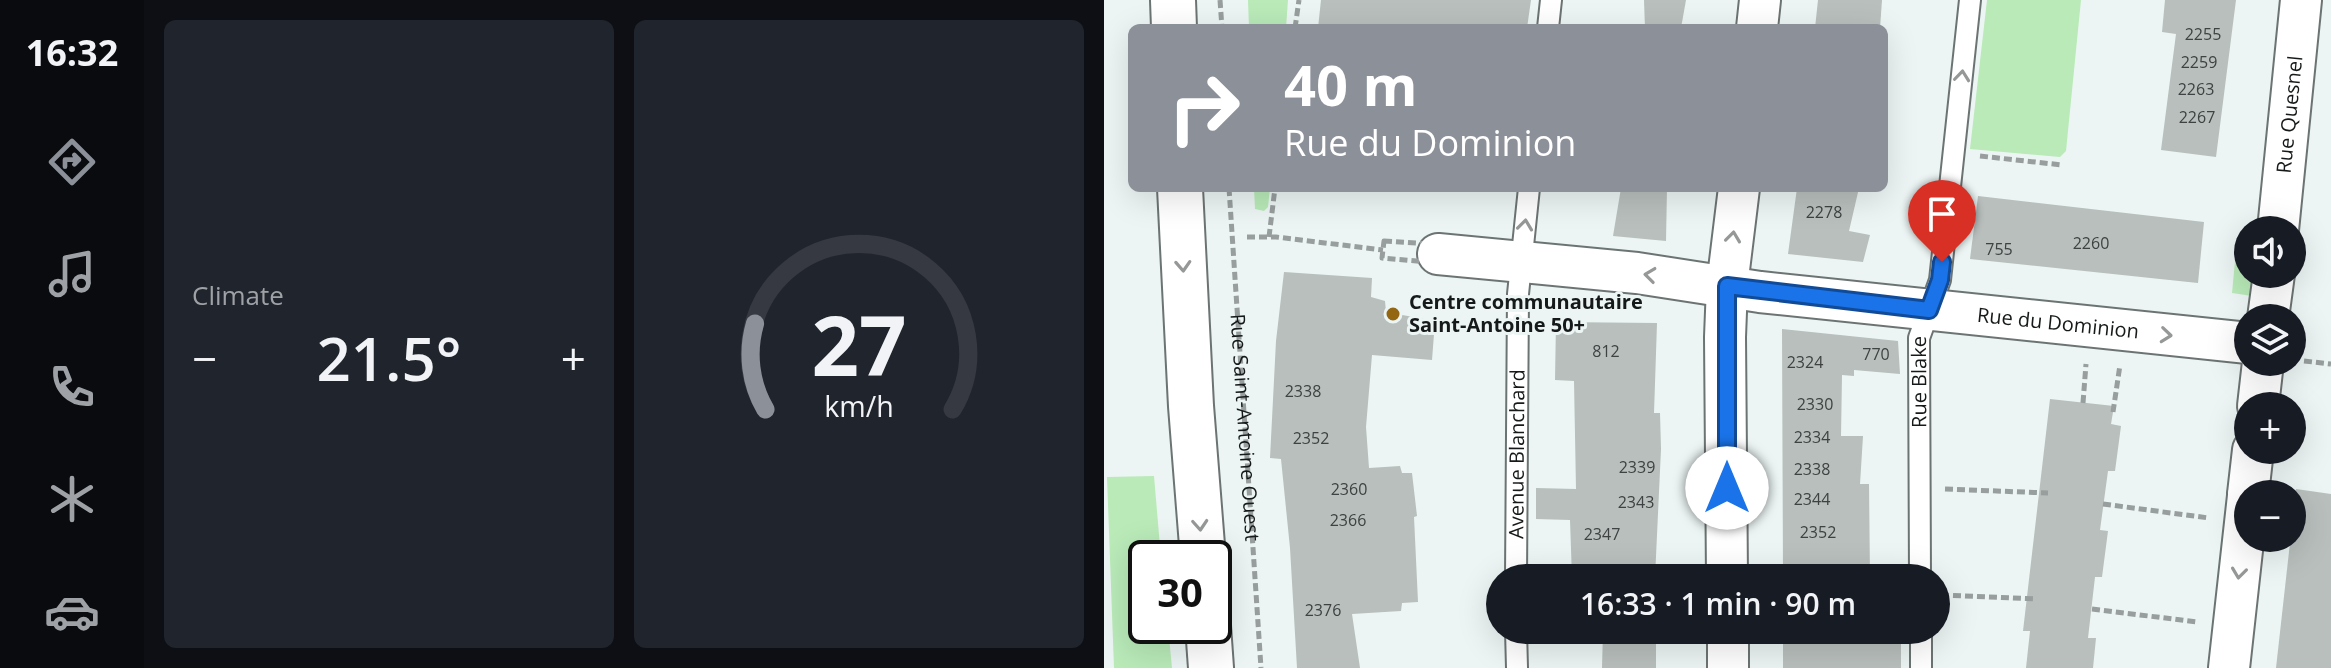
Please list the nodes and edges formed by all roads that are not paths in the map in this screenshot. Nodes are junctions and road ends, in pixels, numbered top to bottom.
1 (1173, 0) edge
2 (1551, 0) edge
3 (1760, 0) edge
4 (1970, 0) edge
5 (2301, 0) edge
6 (1174, 24) edge
7 (1548, 24) edge
8 (1757, 24) edge
9 (1180, 192) edge
10 (1529, 192) edge
11 (1739, 192) edge
12 (2279, 216) edge
13 (1438, 254) dead end
14 (1521, 263) junction
15 (1727, 286) junction
16 (1929, 310) junction
17 (2234, 342) edge
18 (1202, 540) edge
19 (2242, 552) edge
20 (1516, 564) edge
21 (1727, 564) edge
22 (1920, 564) edge
23 (1209, 644) edge
24 (1516, 644) edge
25 (1728, 644) edge
26 (1921, 644) edge
27 (1211, 668) edge
28 (1517, 668) edge
29 (1728, 668) edge
30 (1921, 668) edge
31 (2229, 668) edge

1 - 6 main road
2 - 7 lane
3 - 8 street
16 -> 4 lane, Rue Blake
5 - 12 street, Rue Quesnel
9 -> 18 main road
14 -> 10 lane, Avenue Blanchard
15 -> 11 street
13 - 14 street, Rue du Dominion
15 -> 14 street, Rue du Dominion
14 - 20 lane, Avenue Blanchard
15 - 16 street, Rue du Dominion
15 - 21 street
16 -> 17 street, Rue du Dominion
16 - 22 lane, Rue Blake
19 -> 31 street
23 - 27 main road
24 - 28 lane
25 - 29 street
26 - 30 lane

